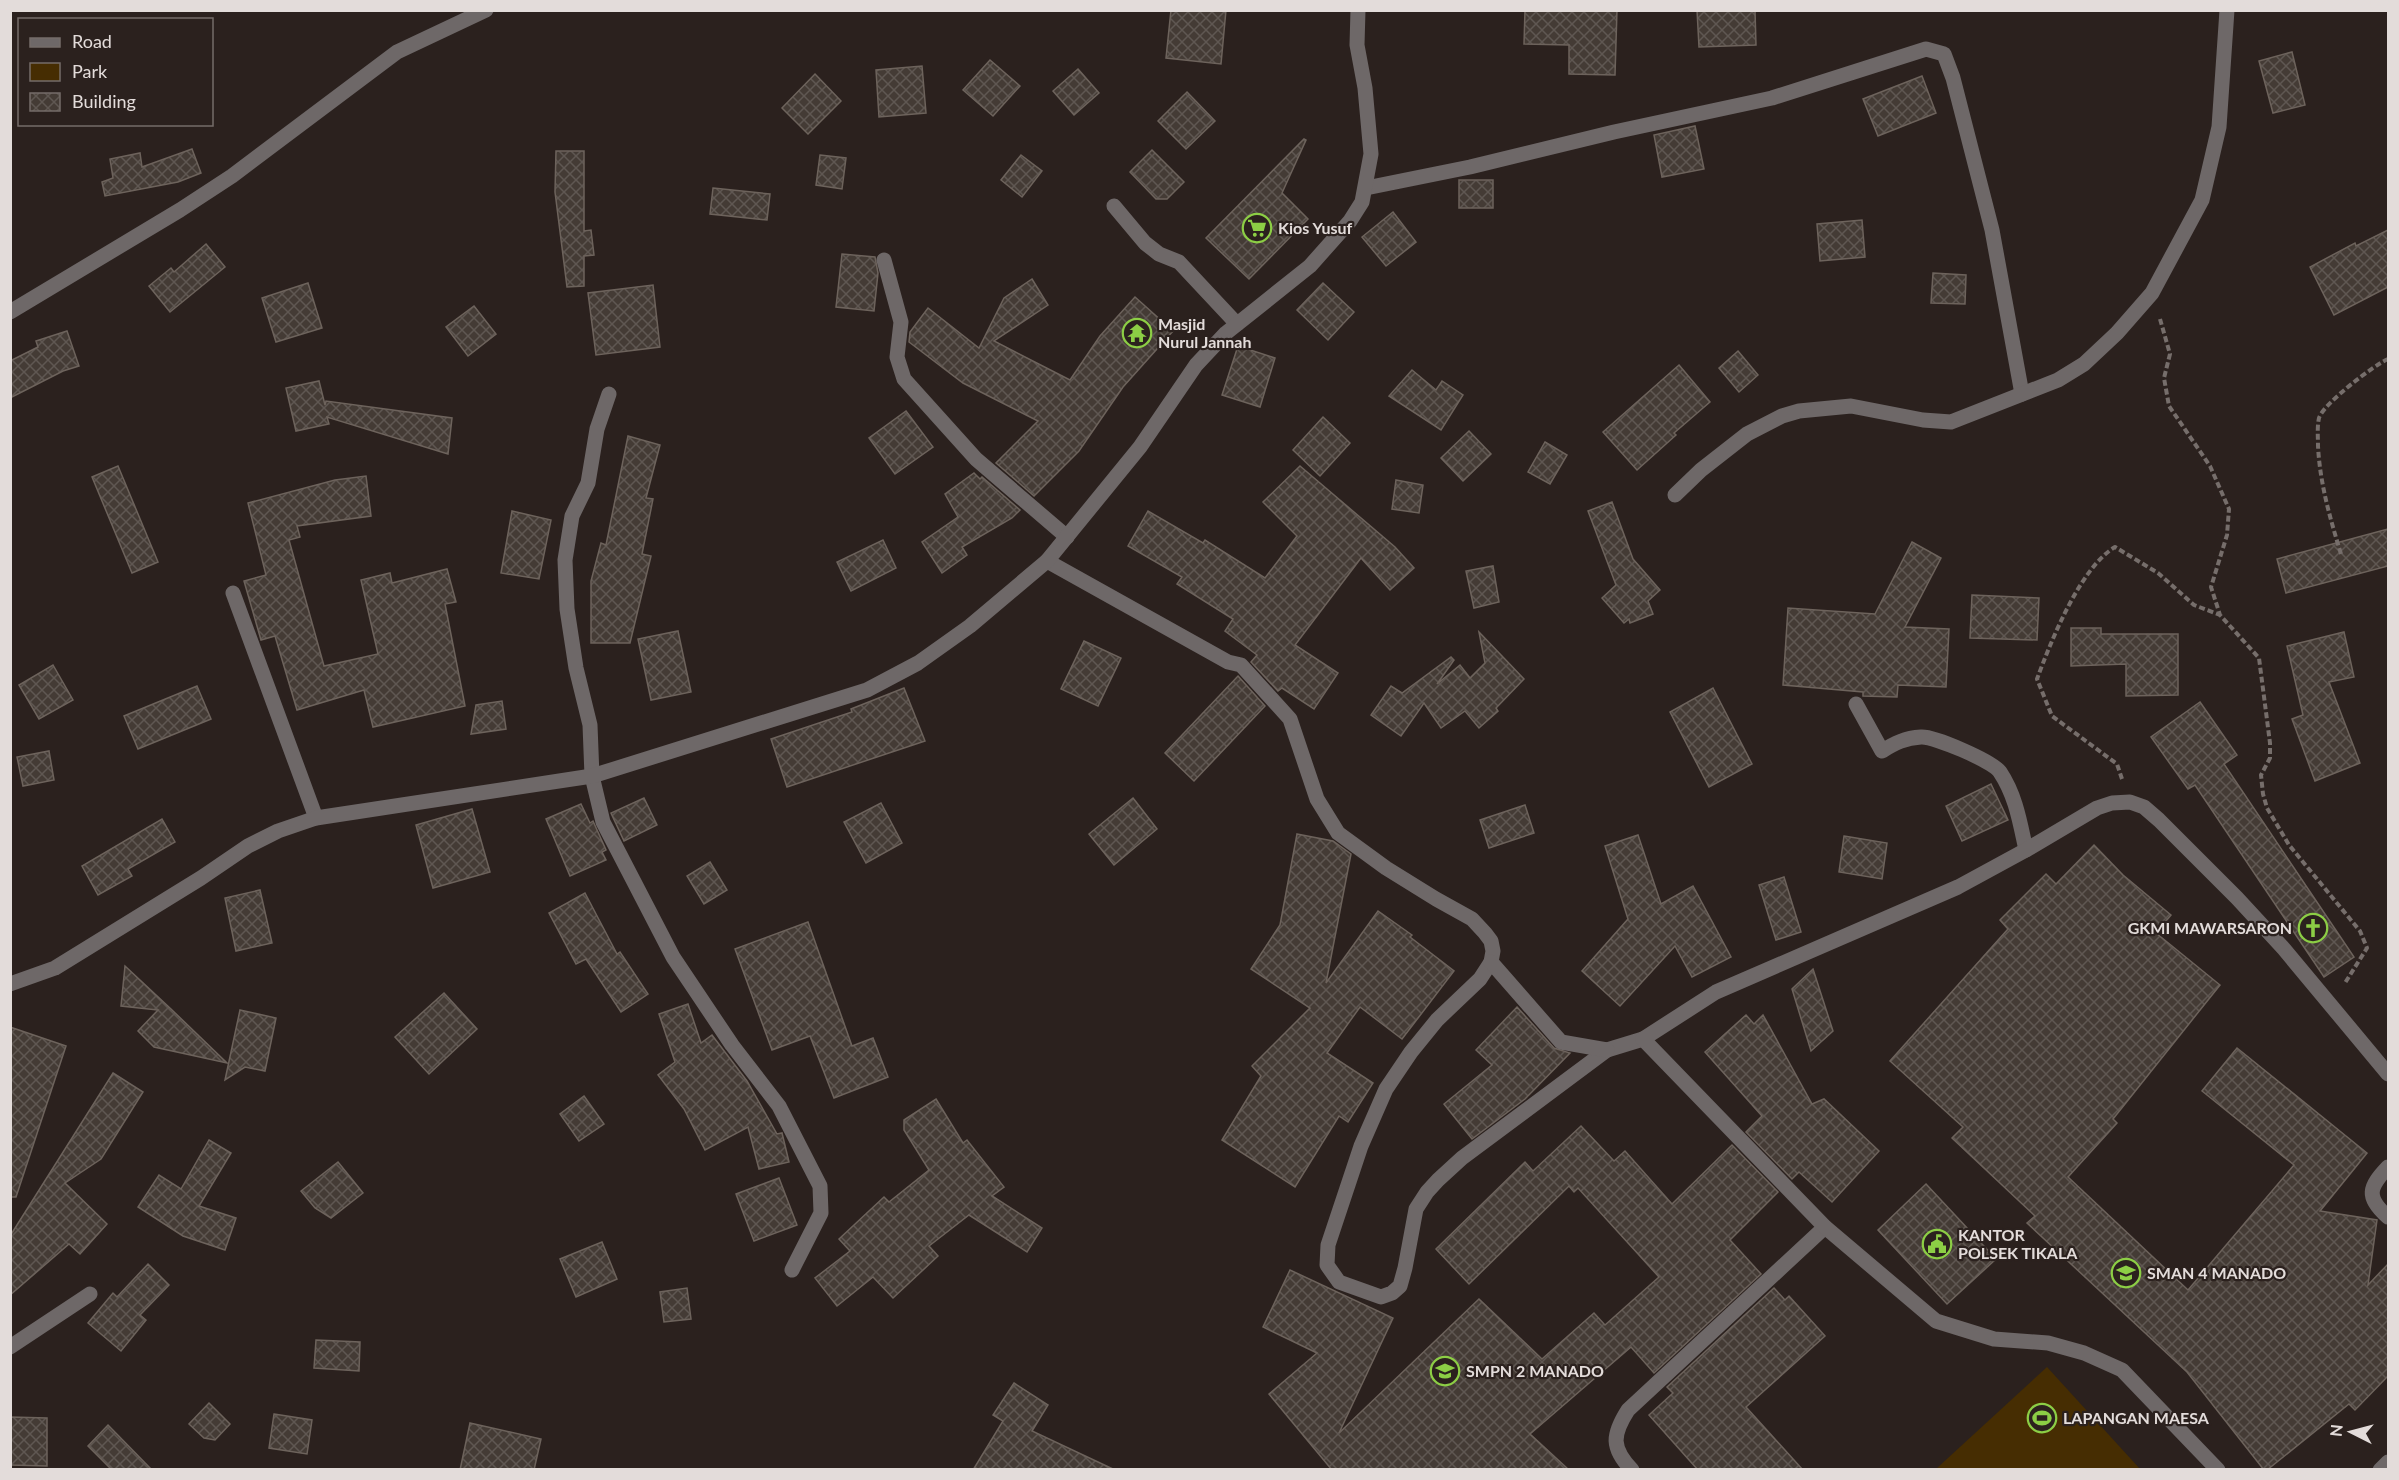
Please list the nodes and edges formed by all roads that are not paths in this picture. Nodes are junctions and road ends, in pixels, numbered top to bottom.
1 (486, 10) edge
2 (1358, 10) edge
3 (2227, 10) edge
4 (1366, 188) junction
5 (1114, 206) dead end
6 (884, 260) dead end
7 (10, 312) edge
8 (1237, 324) junction
9 (609, 394) dead end
10 (2022, 394) junction
11 (1675, 495) dead end
12 (1067, 537) junction
13 (1047, 561) junction
14 (233, 593) dead end
15 (1856, 704) dead end
16 (592, 776) junction
17 (316, 818) junction
18 (2026, 850) junction
19 (1491, 962) junction
20 (10, 984) edge
21 (1643, 1039) junction
22 (1606, 1050) junction
23 (2388, 1074) edge
24 (2388, 1167) edge
25 (2388, 1217) edge
26 (1826, 1227) junction
27 (792, 1270) dead end
28 (90, 1294) dead end
29 (10, 1347) edge
30 (2388, 1462) edge
31 (1632, 1470) edge
32 (2218, 1470) edge
33 (2380, 1470) edge

1 - 7 street
2 - 4 street
3 - 10 street
4 - 8 street
4 - 10 street
5 - 8 street
6 - 12 street
8 - 12 street
9 - 16 street
10 - 11 street
12 - 13 street
13 - 16 street
13 - 19 street
14 - 17 street
15 - 18 street
16 - 17 street
16 - 27 street
17 - 20 street
18 - 21 street
18 - 23 street
19 - 22 street
19 - 22 street
21 - 22 street
21 - 26 street
24 - 25 street
26 - 31 street
26 - 32 street
28 - 29 street
30 - 33 street

